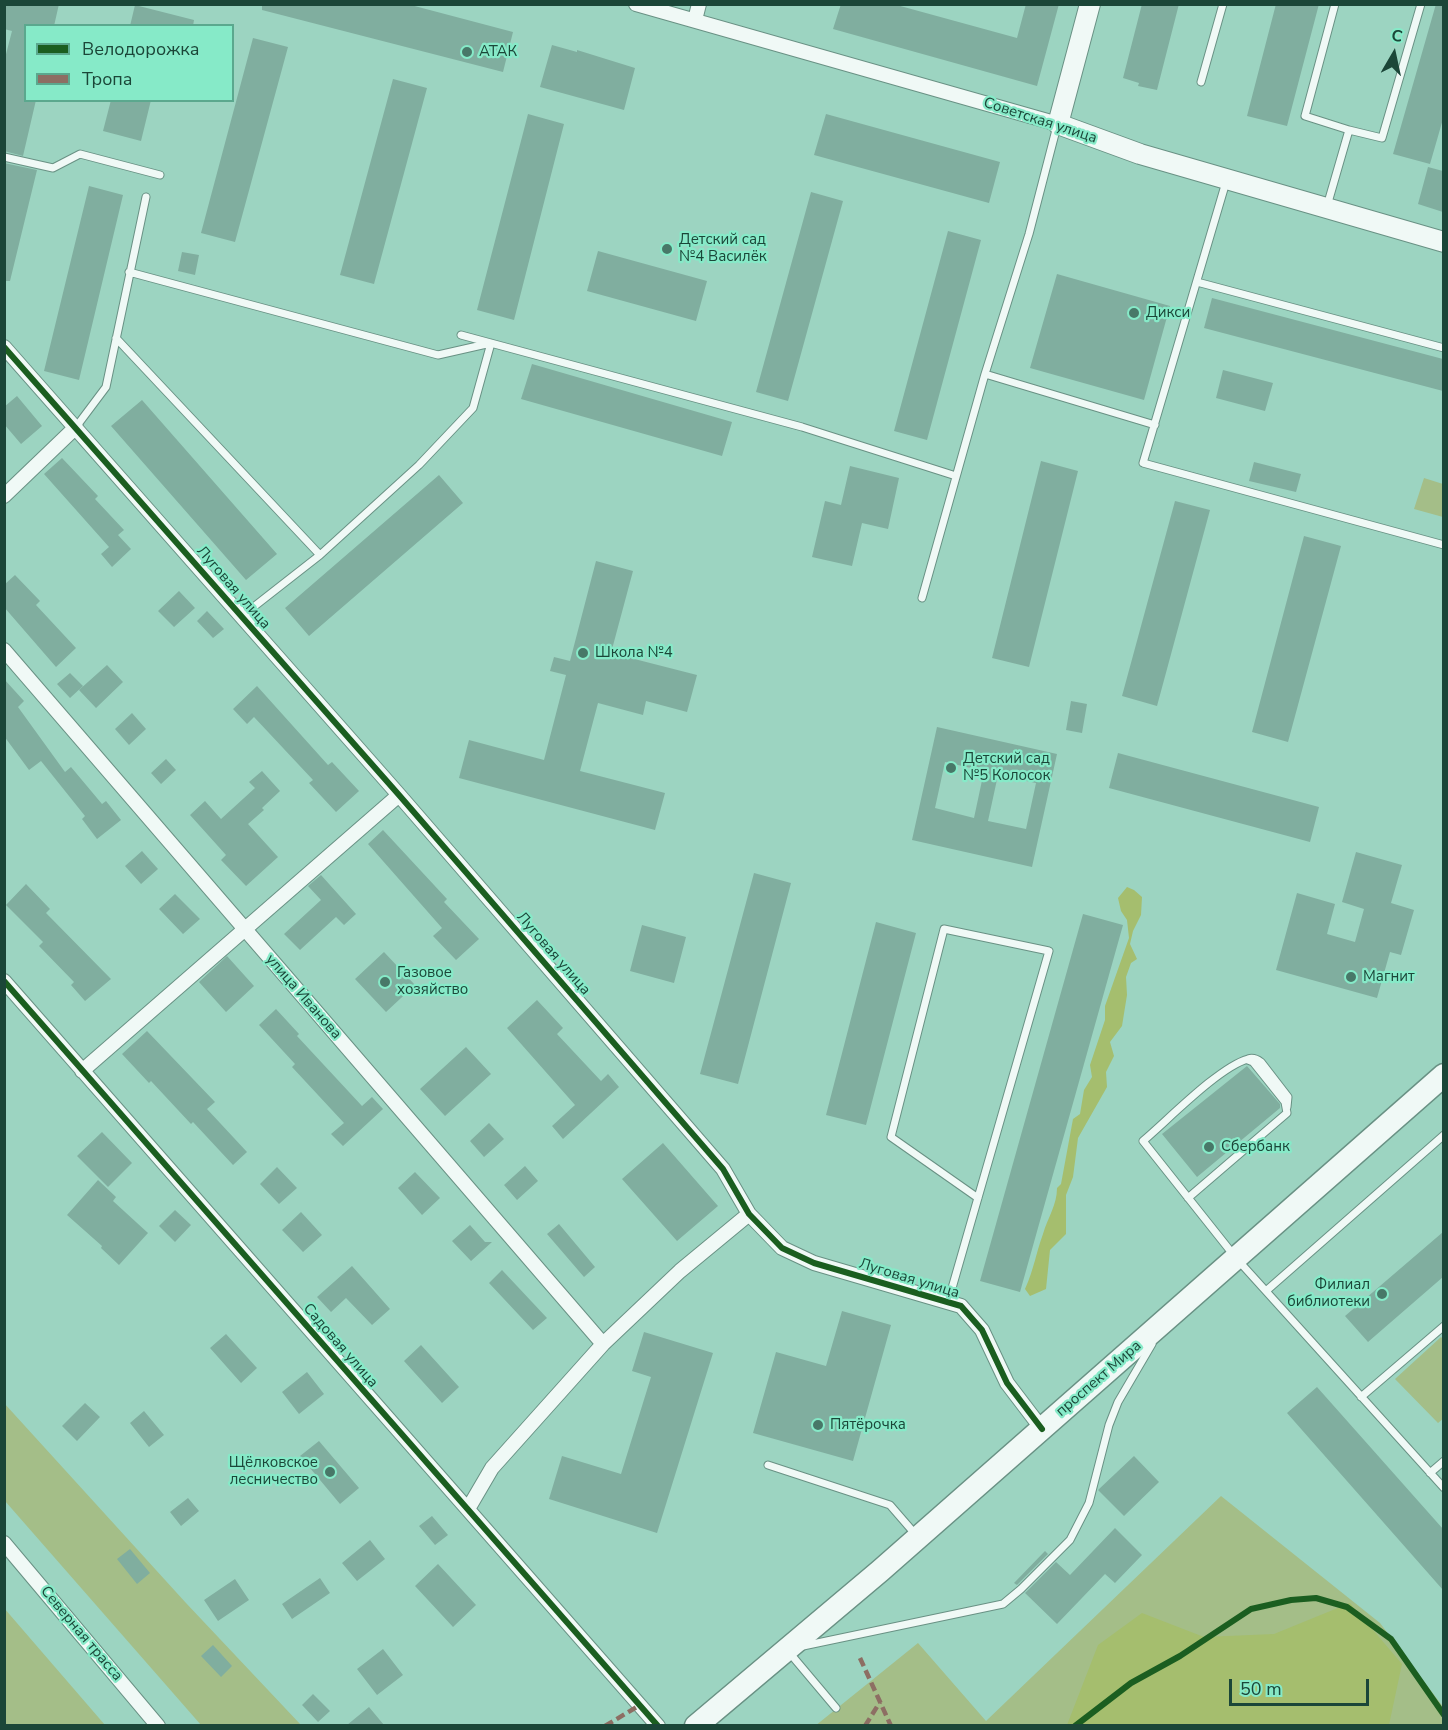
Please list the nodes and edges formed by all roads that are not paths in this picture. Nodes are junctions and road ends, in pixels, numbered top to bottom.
1 (636, 4) edge
2 (699, 4) edge
3 (1090, 4) edge
4 (1223, 4) edge
5 (1335, 4) edge
6 (1421, 4) edge
7 (695, 20) junction
8 (1201, 82) dead end
9 (1058, 124) junction
10 (1349, 130) junction
11 (4, 157) edge
12 (160, 175) dead end
13 (1227, 179) junction
14 (146, 197) dead end
15 (1326, 208) junction
16 (1443, 242) edge
17 (129, 272) junction
18 (1197, 282) junction
19 (461, 335) dead end
20 (116, 338) junction
21 (491, 343) junction
22 (4, 347) edge
23 (1443, 348) edge
24 (985, 374) junction
25 (1155, 425) junction
26 (76, 427) junction
27 (956, 476) junction
28 (4, 496) edge
29 (1443, 545) edge
30 (320, 555) junction
31 (922, 598) dead end
32 (242, 616) junction
33 (4, 650) edge
34 (399, 795) junction
35 (245, 930) junction
36 (4, 981) edge
37 (82, 1071) junction
38 (1443, 1075) edge
39 (1443, 1135) edge
40 (1188, 1197) junction
41 (978, 1198) junction
42 (749, 1214) junction
43 (1236, 1258) junction
44 (1266, 1291) junction
45 (948, 1302) junction
46 (1167, 1318) junction
47 (1443, 1326) edge
48 (603, 1344) junction
49 (1361, 1397) junction
50 (1042, 1429) junction
51 (1443, 1461) edge
52 (768, 1465) dead end
53 (1430, 1473) junction
54 (1443, 1488) edge
55 (468, 1509) junction
56 (918, 1538) junction
57 (4, 1543) edge
58 (786, 1649) junction
59 (836, 1708) dead end
60 (158, 1725) edge
61 (658, 1725) edge
62 (696, 1725) edge

1 - 7 street, Советская улица
2 - 7 street
3 - 9 street
4 - 8 lane
5 - 10 lane
6 - 10 lane
7 - 9 street, Советская улица
9 - 13 street, Советская улица
9 - 24 lane
10 - 15 lane
11 - 12 lane
13 - 15 street, Советская улица
13 - 18 lane
14 - 17 lane
15 - 16 street, Советская улица
17 - 20 lane
17 - 21 lane
18 - 23 lane
18 - 25 lane
19 - 21 lane
20 - 26 lane
20 - 30 lane
21 - 27 lane
21 - 30 lane
22 - 26 street, Луговая улица
24 - 25 lane
24 - 27 lane
25 - 29 lane
26 - 28 street
26 - 32 street, Луговая улица
27 - 31 lane
30 - 32 lane
32 - 34 street, Луговая улица
33 - 35 street, улица Иванова
34 - 35 street
34 - 42 street, Луговая улица
35 - 37 street
35 - 48 street, улица Иванова
36 - 37 street, Садовая улица
37 - 55 street, Садовая улица
38 - 43 main road, проспект Мира
39 - 44 lane
40 - 40 lane
40 - 43 lane
41 - 41 lane
41 - 45 lane
42 - 45 street, Луговая улица
42 - 48 street
43 - 44 lane
43 - 46 main road, проспект Мира
44 - 49 lane
45 - 50 street, Луговая улица
46 - 50 main road, проспект Мира
46 - 58 lane
47 - 49 lane
48 - 55 street
49 - 53 lane
50 - 56 main road, проспект Мира
51 - 53 lane
52 - 56 lane
53 - 54 lane
55 - 61 street, Садовая улица
56 - 58 main road, проспект Мира
57 - 60 street, Северная трасса
58 - 59 lane
58 - 62 main road, проспект Мира

